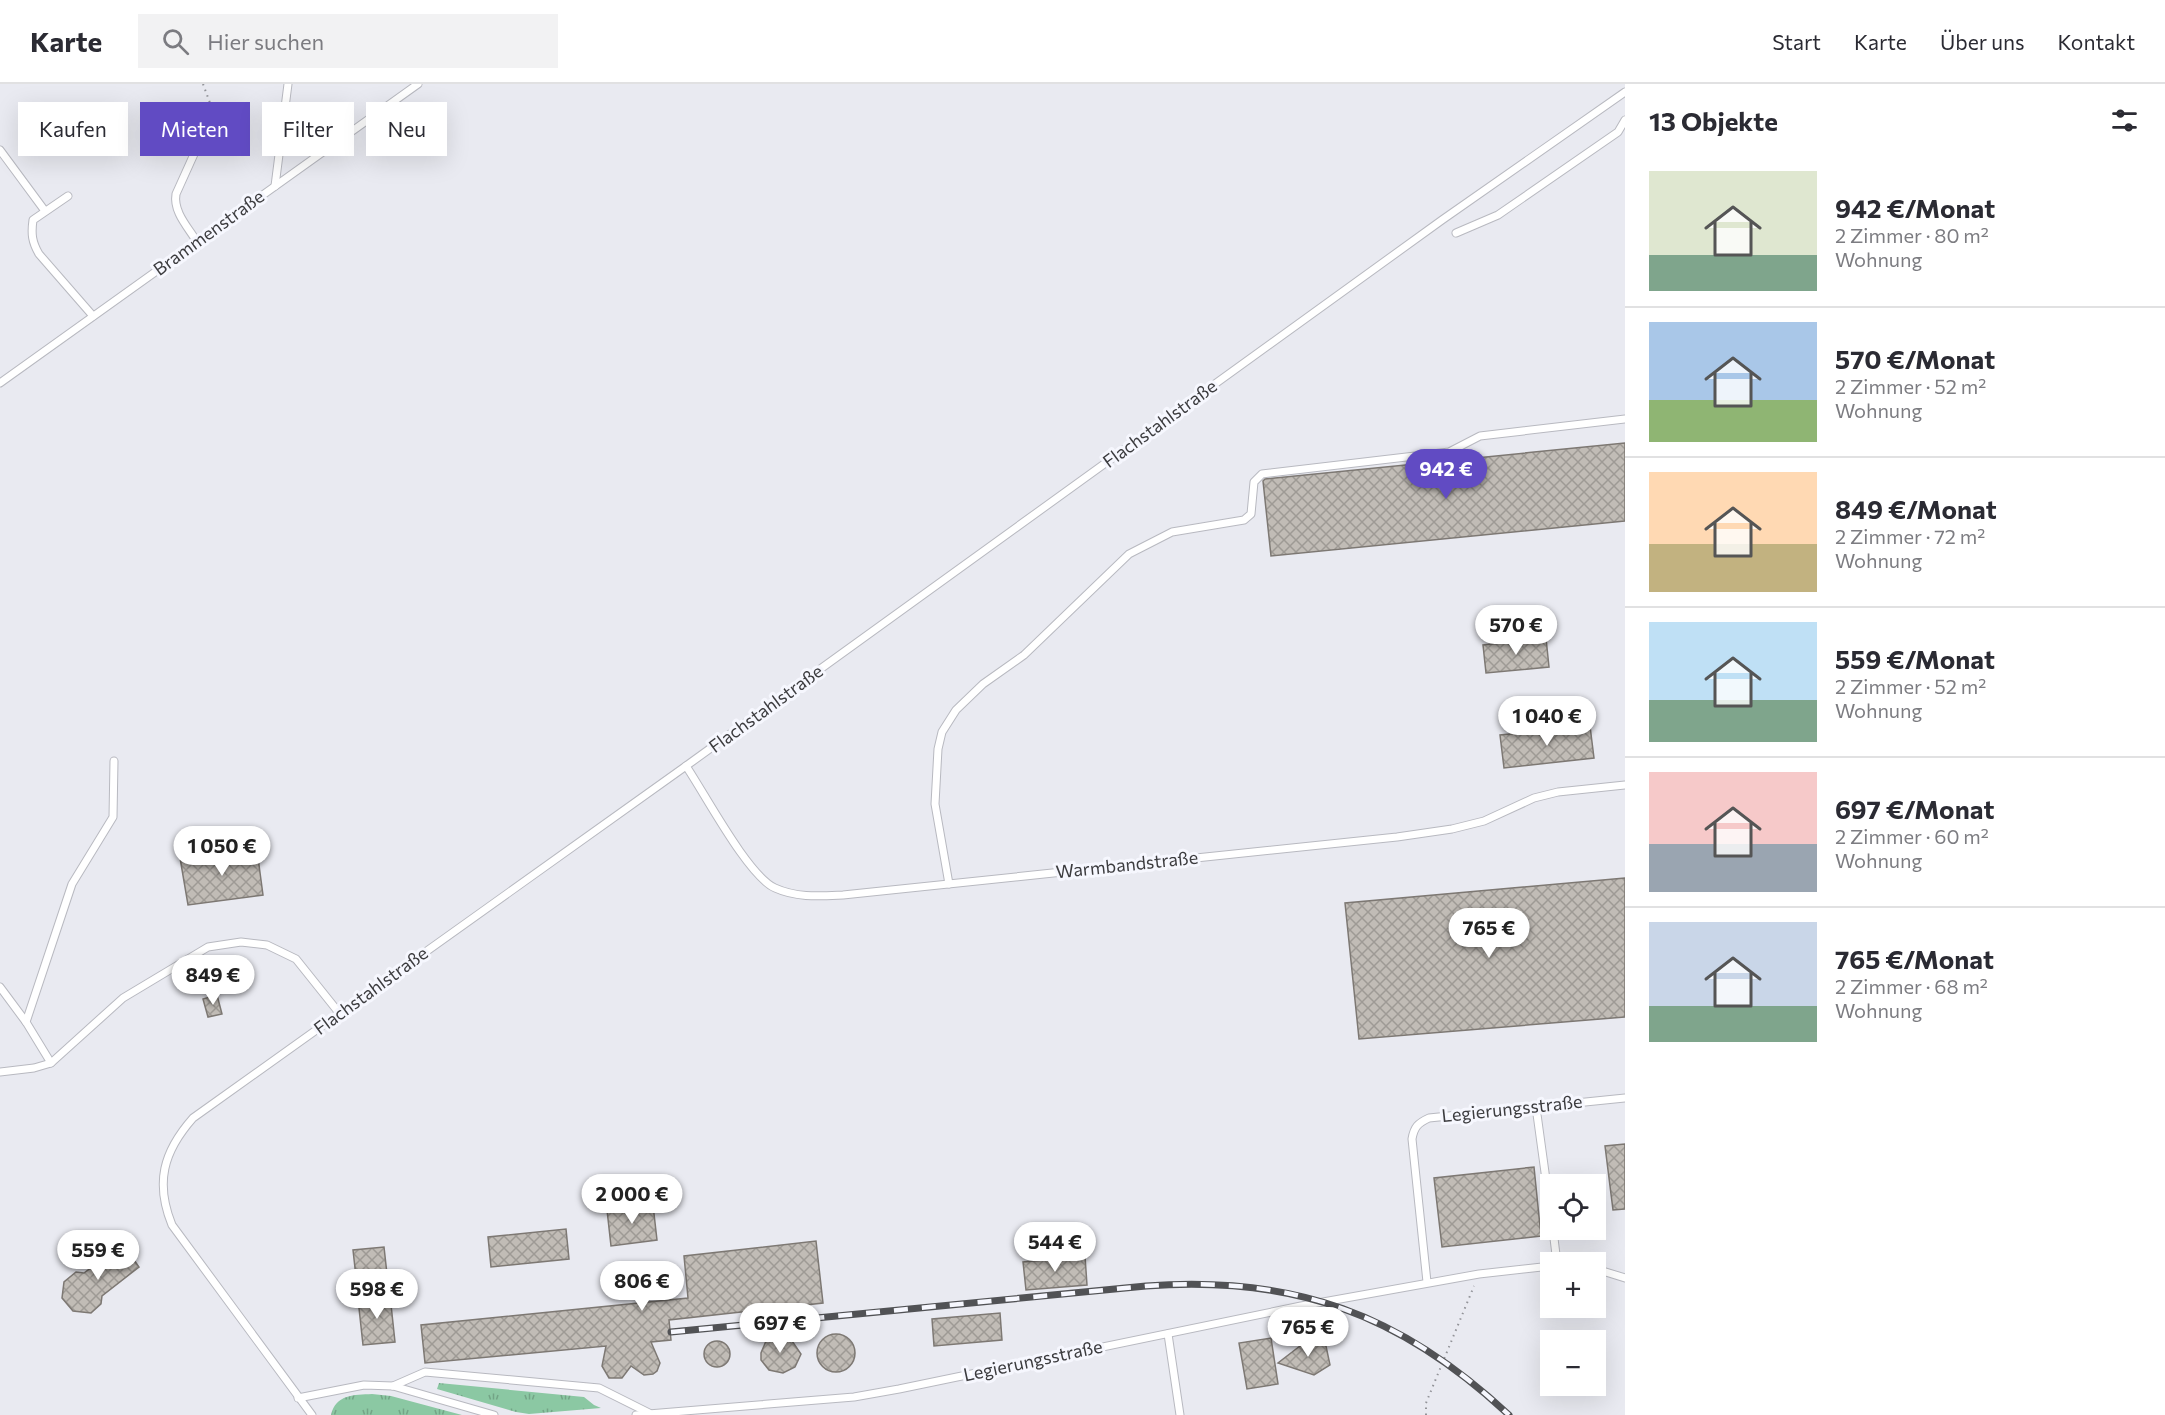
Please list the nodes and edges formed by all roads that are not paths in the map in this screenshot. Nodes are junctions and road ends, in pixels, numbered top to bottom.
1 (288, 84) edge
2 (418, 84) edge
3 (1625, 92) edge
4 (1625, 120) edge
5 (0, 150) edge
6 (193, 156) edge
7 (275, 186) junction
8 (68, 196) dead end
9 (45, 211) junction
10 (1456, 233) dead end
11 (197, 242) junction
12 (93, 316) junction
13 (0, 383) edge
14 (1625, 419) edge
15 (114, 761) dead end
16 (686, 766) junction
17 (1625, 785) edge
18 (948, 884) junction
19 (0, 987) edge
20 (4, 997) edge
21 (340, 1014) junction
22 (26, 1022) junction
23 (51, 1063) junction
24 (0, 1072) edge
25 (1625, 1098) edge
26 (1536, 1107) junction
27 (1545, 1174) edge
28 (1540, 1267) edge
29 (1606, 1272) edge
30 (1625, 1278) edge
31 (1427, 1282) junction
32 (1168, 1334) junction
33 (393, 1386) junction
34 (298, 1398) junction
35 (651, 1414) edge
36 (312, 1415) edge
37 (495, 1415) edge
38 (636, 1415) edge
39 (1180, 1415) edge

1 - 7 lane
2 - 7 lane, Brammenstraße
3 - 16 lane, Flachstahlstraße
4 - 10 lane
5 - 9 lane
6 - 11 lane
7 - 11 lane, Brammenstraße
8 - 9 lane
9 - 12 lane
11 - 12 lane, Brammenstraße
12 - 13 lane, Brammenstraße
14 - 18 lane
15 - 22 lane
16 - 18 lane, Warmbandstraße
16 - 21 lane, Flachstahlstraße
17 - 18 lane, Warmbandstraße
19 - 20 lane
20 - 22 lane
21 - 23 lane
21 - 34 lane, Flachstahlstraße
22 - 23 lane
23 - 24 lane
25 - 26 lane, Legierungsstraße
26 - 27 lane
26 - 31 lane, Legierungsstraße
28 - 31 lane, Legierungsstraße
29 - 30 lane
31 - 32 lane, Legierungsstraße
32 - 35 lane, Legierungsstraße
32 - 39 lane
33 - 34 lane
33 - 35 lane
33 - 37 lane
34 - 36 lane, Flachstahlstraße
35 - 38 lane, Legierungsstraße

